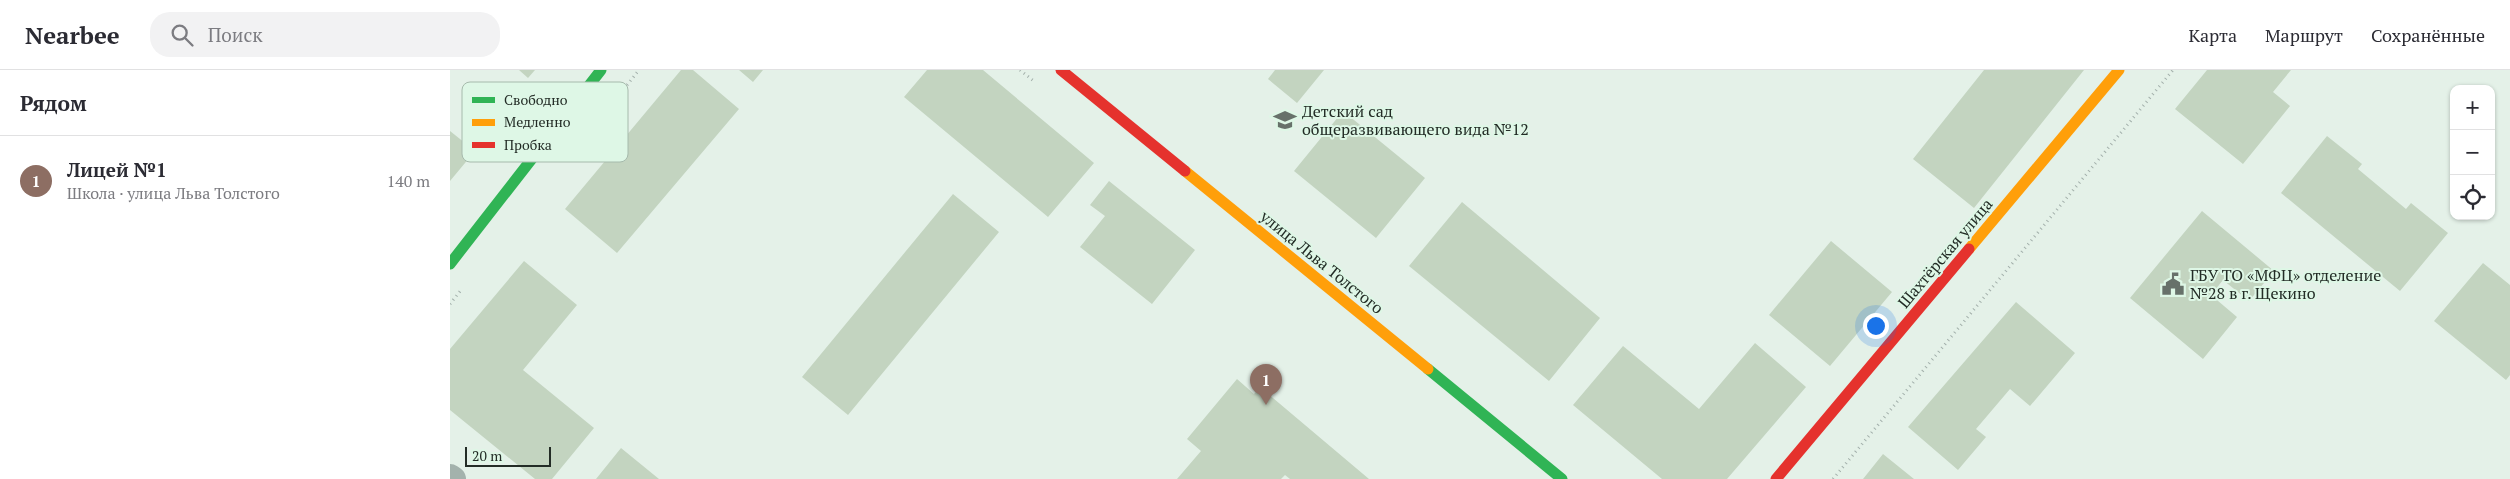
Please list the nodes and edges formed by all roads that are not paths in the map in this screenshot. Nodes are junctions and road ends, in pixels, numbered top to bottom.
1 (601, 70) edge
2 (1061, 70) edge
3 (2119, 70) edge
4 (592, 82) edge
5 (529, 162) edge
6 (450, 264) edge
7 (1562, 479) edge
8 (1776, 479) edge

1 - 4 street
2 - 7 street, улица Льва Толстого
3 - 8 street, Шахтёрская улица
5 - 6 street

